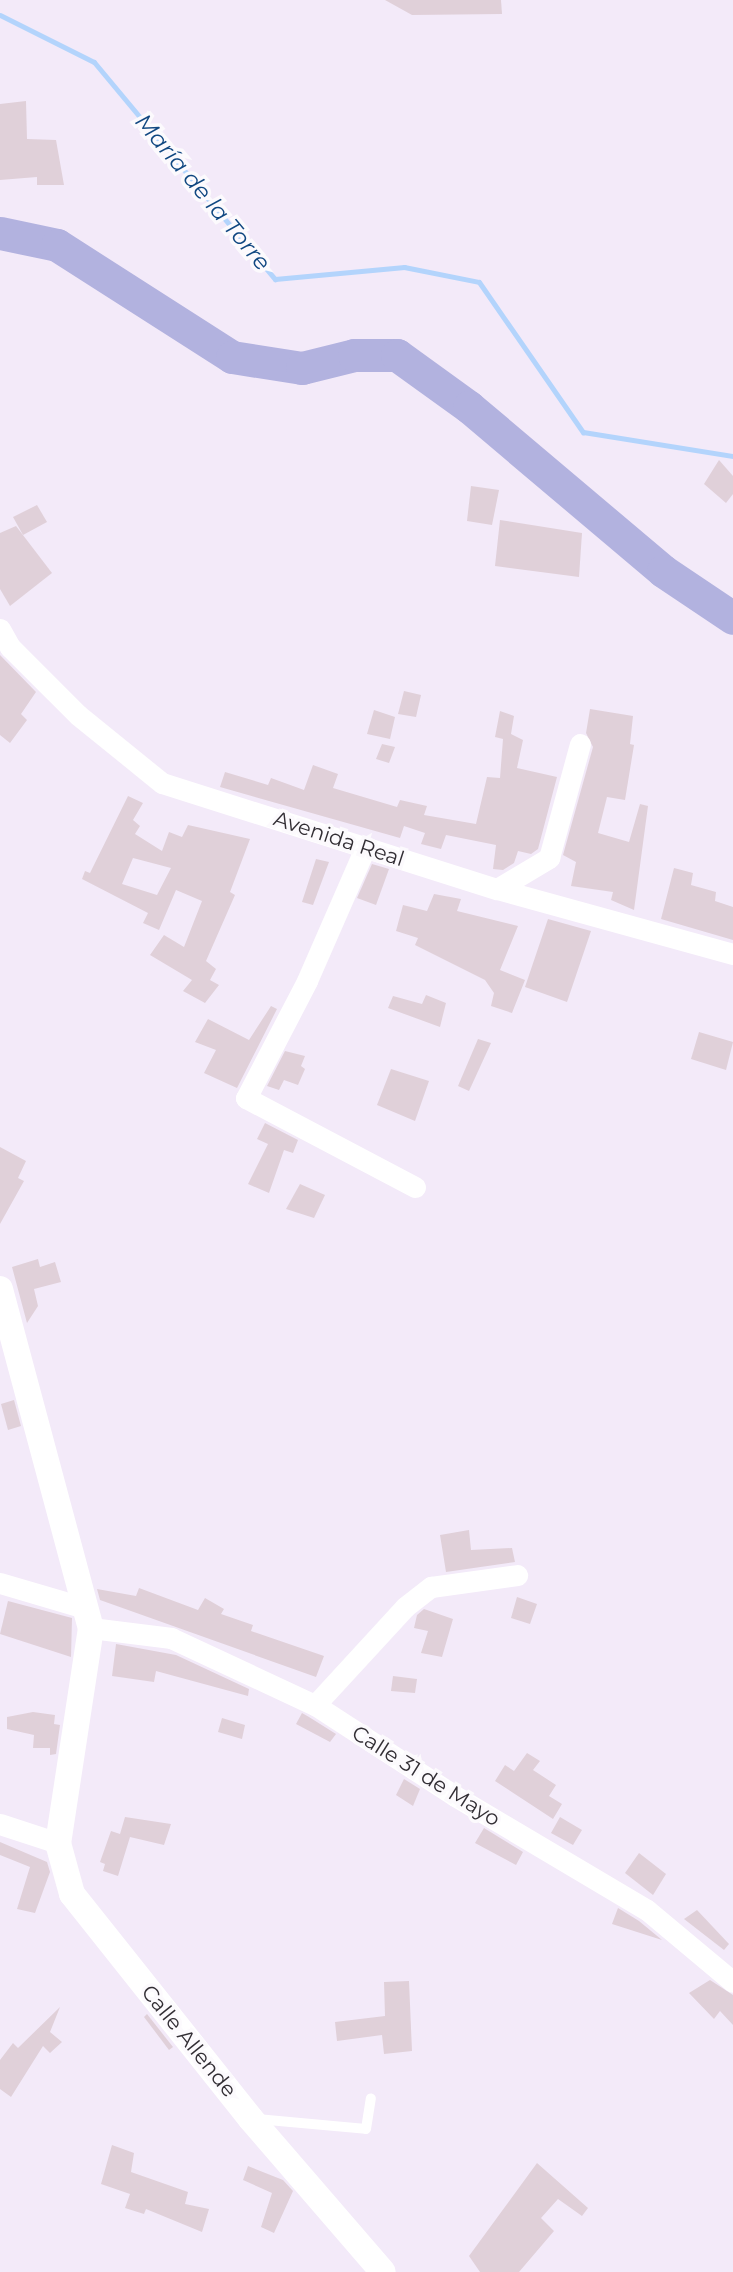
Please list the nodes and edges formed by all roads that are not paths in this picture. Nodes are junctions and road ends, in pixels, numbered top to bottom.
1 (0, 233) edge
2 (733, 618) edge
3 (0, 629) edge
4 (580, 744) dead end
5 (365, 848) junction
6 (497, 889) junction
7 (733, 954) edge
8 (415, 1187) dead end
9 (0, 1289) edge
10 (517, 1575) dead end
11 (0, 1583) edge
12 (88, 1618) junction
13 (316, 1705) junction
14 (0, 1824) edge
15 (58, 1843) junction
16 (733, 1982) edge
17 (371, 2098) dead end
18 (250, 2118) junction
19 (383, 2272) edge

1 - 2 main road
3 - 5 street, Avenida Real
4 - 6 street
5 - 6 street, Avenida Real
5 - 8 street
6 - 7 street, Avenida Real
9 - 12 street
10 - 13 street
11 - 12 street, Calle 31 de Mayo
12 - 13 street, Calle 31 de Mayo
12 - 15 street
13 - 16 street, Calle 31 de Mayo
14 - 15 street
15 - 18 street, Calle Allende
17 - 18 lane
18 - 19 street, Calle Allende

